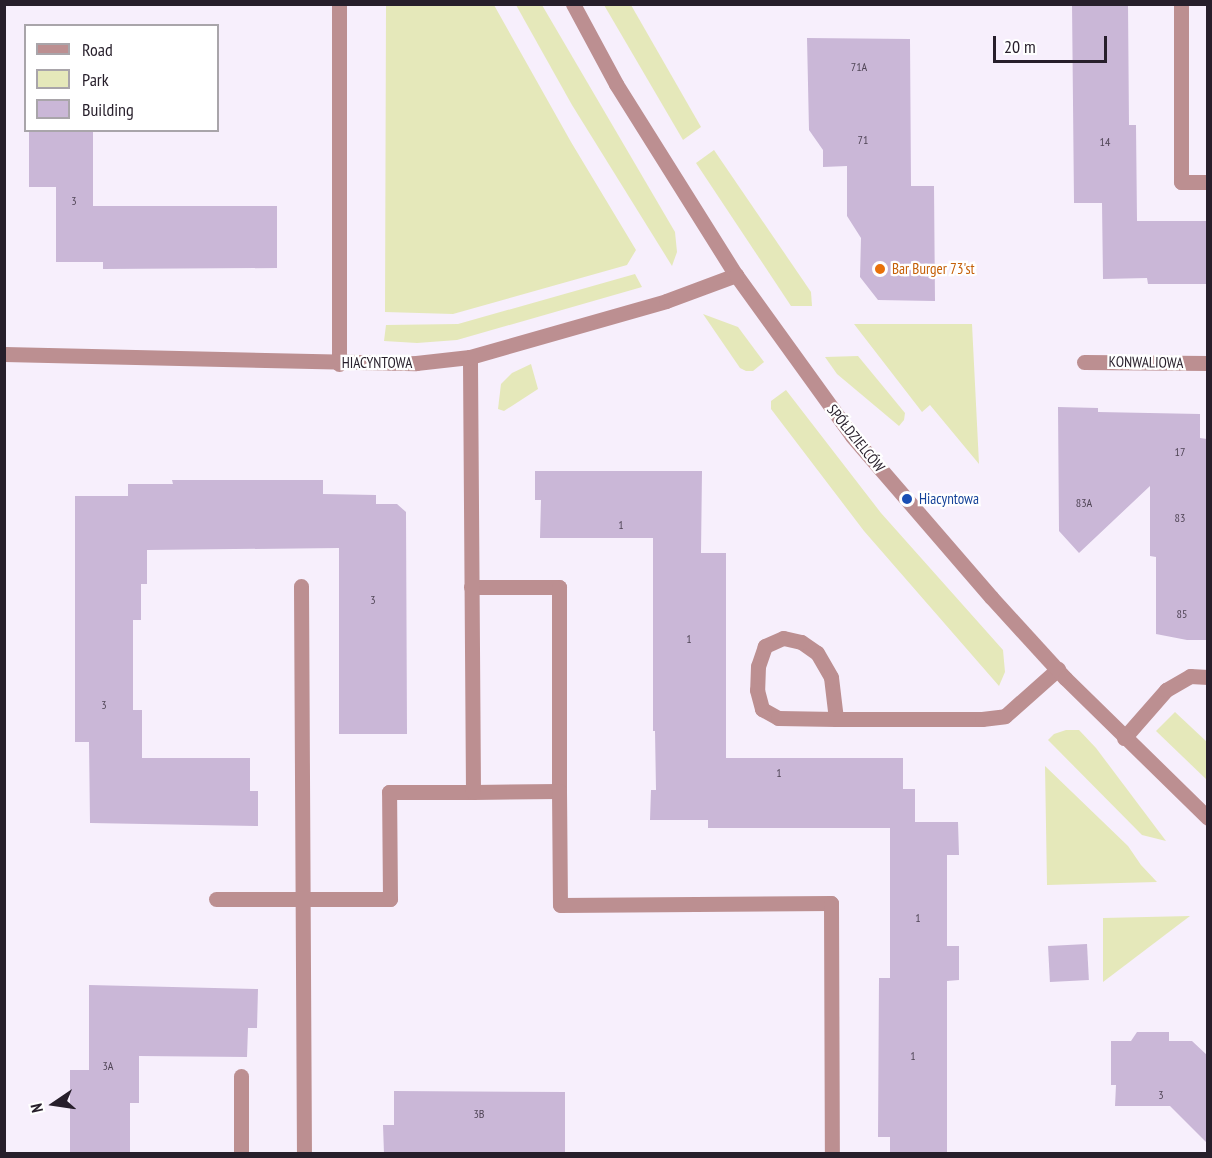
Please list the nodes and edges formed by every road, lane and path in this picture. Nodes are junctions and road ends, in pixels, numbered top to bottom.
1 (339, 4) edge
2 (573, 4) edge
3 (1181, 4) edge
4 (1208, 182) edge
5 (736, 275) junction
6 (4, 354) edge
7 (470, 357) junction
8 (1084, 362) dead end
9 (1208, 363) edge
10 (339, 364) junction
11 (301, 586) dead end
12 (471, 587) junction
13 (1058, 669) junction
14 (1208, 677) edge
15 (836, 718) junction
16 (1124, 738) junction
17 (560, 791) junction
18 (473, 792) junction
19 (1208, 818) edge
20 (216, 899) dead end
21 (302, 899) junction
22 (241, 1076) dead end
23 (241, 1154) edge
24 (304, 1154) edge
25 (832, 1154) edge

1 - 10 street
2 - 5 street, SPÓŁDZIELCÓW
3 - 4 street
5 - 7 street, HIACYNTOWA
5 - 13 street, SPÓŁDZIELCÓW
6 - 10 street, HIACYNTOWA
7 - 10 street, HIACYNTOWA
7 - 12 street
8 - 9 street, KONWALIOWA
11 - 21 street
12 - 17 street
12 - 18 street
13 - 15 street
13 - 16 street, SPÓŁDZIELCÓW
14 - 16 street
15 - 15 street
16 - 19 street, SPÓŁDZIELCÓW
17 - 18 street
17 - 25 street
18 - 21 street
20 - 21 street
21 - 24 street
22 - 23 street

